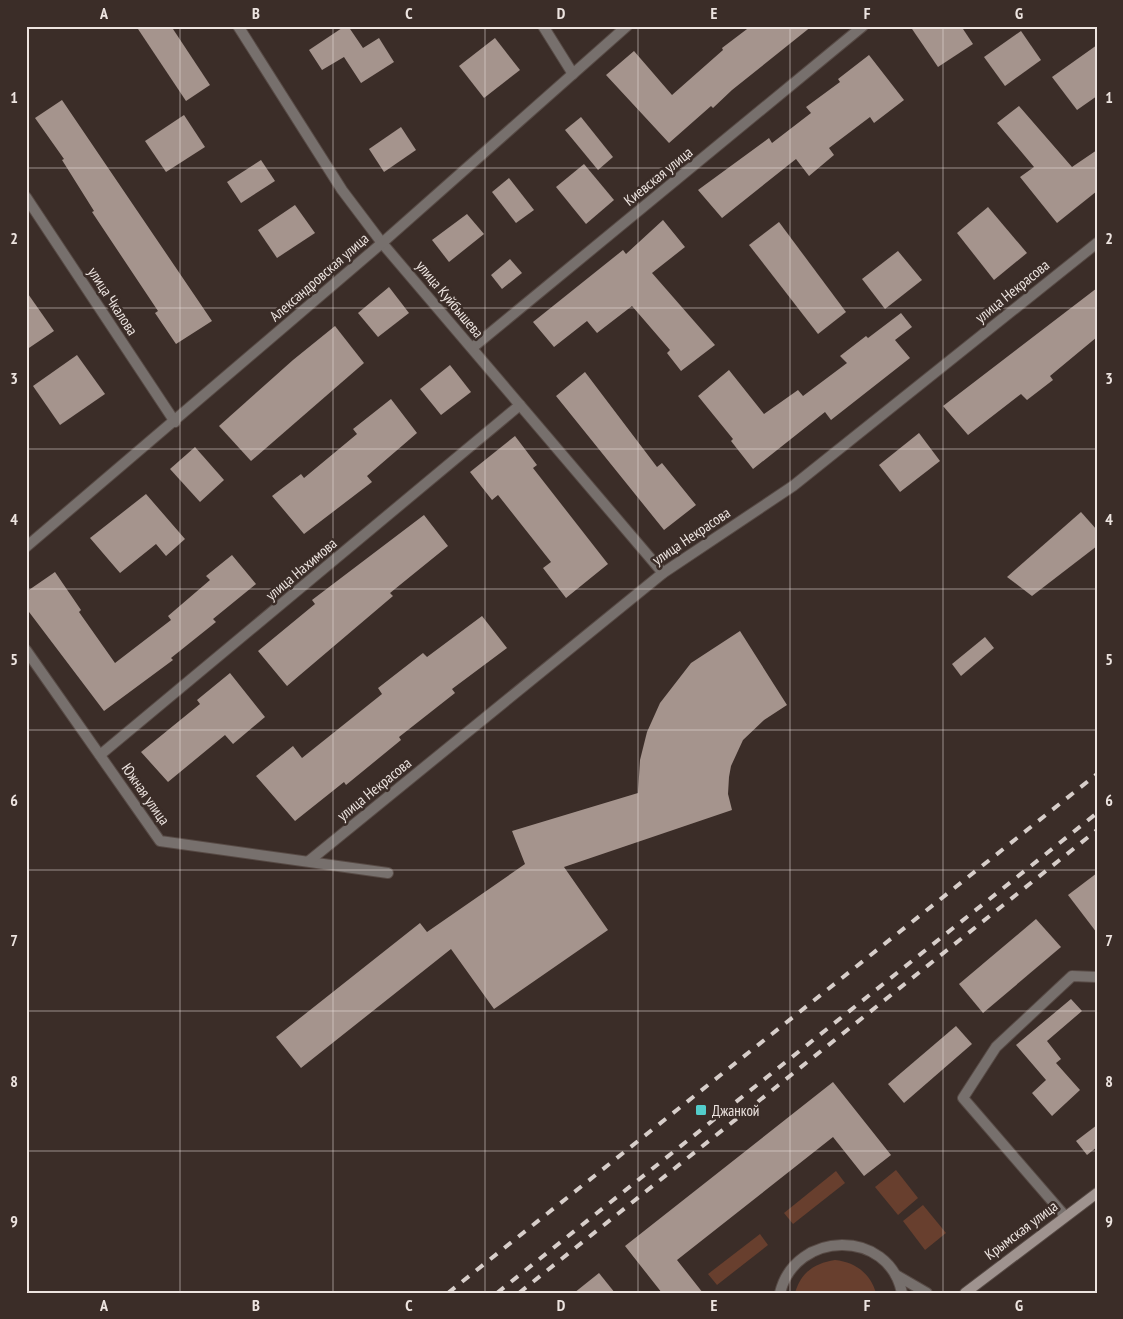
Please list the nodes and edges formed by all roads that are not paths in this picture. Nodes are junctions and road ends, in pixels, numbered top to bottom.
1 (238, 26) edge
2 (543, 26) edge
3 (627, 26) edge
4 (863, 26) edge
5 (573, 74) junction
6 (26, 197) edge
7 (382, 243) junction
8 (1097, 243) edge
9 (472, 348) junction
10 (520, 405) junction
11 (175, 422) junction
12 (26, 547) edge
13 (663, 573) junction
14 (26, 650) edge
15 (100, 755) junction
16 (308, 862) junction
17 (388, 873) dead end
18 (1097, 977) edge
19 (1097, 1193) edge
20 (1065, 1216) junction
21 (894, 1274) junction
22 (780, 1293) edge
23 (902, 1293) edge
24 (927, 1293) edge
25 (965, 1293) edge

1 - 7 street, улица Куйбышева
2 - 5 street
3 - 5 street, Александровская улица
4 - 9 street, Киевская улица
5 - 7 street, Александровская улица
6 - 11 street, улица Чкалова
7 - 9 street, улица Куйбышева
7 - 11 street, Александровская улица
8 - 13 street, улица Некрасова
9 - 10 street, улица Куйбышева
10 - 13 street, улица Куйбышева
10 - 15 street, улица Нахимова
11 - 12 street, Александровская улица
13 - 16 street, улица Некрасова
14 - 15 street, Южная улица
15 - 16 street, Южная улица
16 - 17 street, Южная улица
18 - 20 street
19 - 20 main road, Крымская улица
20 - 25 main road, Крымская улица
21 - 22 street
21 - 23 street
21 - 24 street

